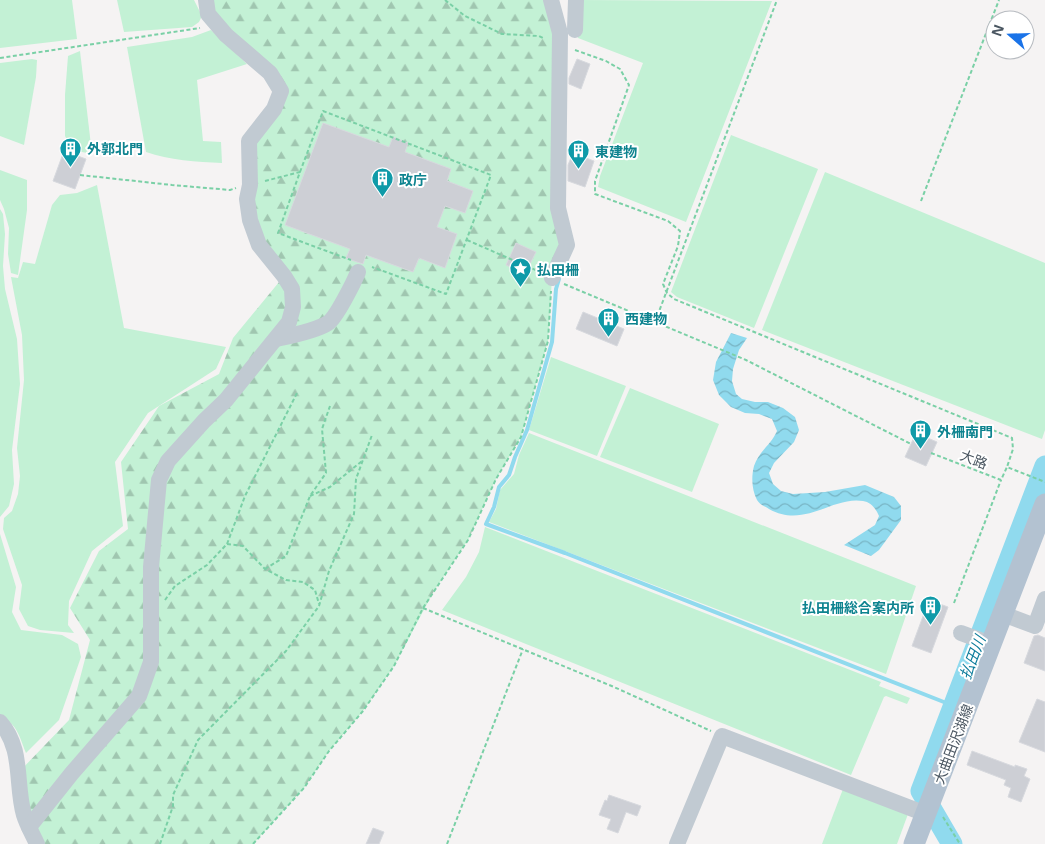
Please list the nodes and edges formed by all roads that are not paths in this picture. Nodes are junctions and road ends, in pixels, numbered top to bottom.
1 (206, 0) edge
2 (550, 0) edge
3 (576, 0) edge
4 (575, 30) dead end
5 (362, 267) road end
6 (552, 278) road end
7 (276, 339) junction
8 (1045, 504) edge
9 (1040, 535) edge
10 (1045, 599) edge
11 (1003, 614) junction
12 (961, 633) dead end
13 (991, 644) junction
14 (0, 722) edge
15 (929, 807) junction
16 (29, 827) junction
17 (37, 844) edge
18 (677, 844) edge
19 (914, 844) edge

1 - 7 street
2 - 6 street
3 - 4 street
5 - 7 street
7 - 16 street
8 - 9 main road, 大曲田沢湖線
9 - 11 main road, 大曲田沢湖線
10 - 11 street
11 - 13 main road, 大曲田沢湖線
12 - 13 street
13 - 15 main road, 大曲田沢湖線
14 - 16 street
15 - 18 street
15 - 19 main road, 大曲田沢湖線
16 - 17 street

